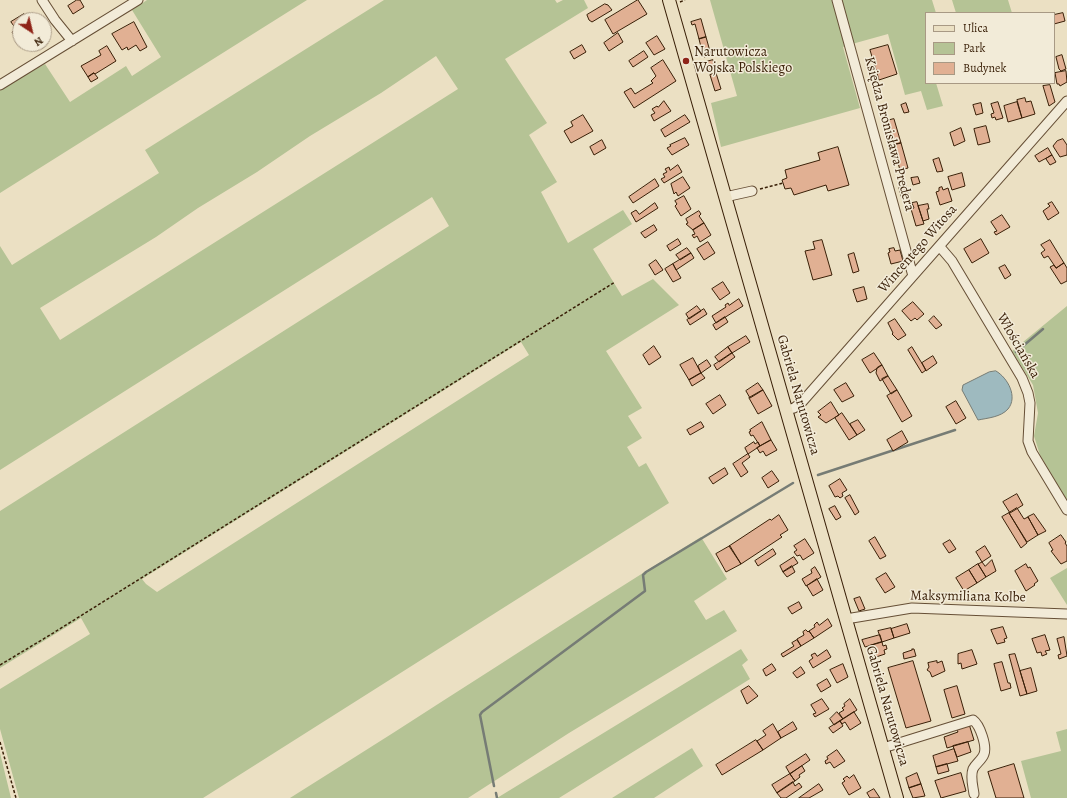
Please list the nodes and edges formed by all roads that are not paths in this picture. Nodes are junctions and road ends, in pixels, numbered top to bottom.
1 (42, 0) edge
2 (138, 0) edge
3 (669, 0) edge
4 (837, 0) edge
5 (72, 41) junction
6 (0, 84) edge
7 (1067, 100) edge
8 (752, 191) road end
9 (725, 197) junction
10 (940, 247) junction
11 (913, 276) junction
12 (786, 410) junction
13 (1067, 510) edge
14 (1067, 614) edge
15 (846, 619) junction
16 (883, 748) junction
17 (974, 794) dead end
18 (897, 798) edge

1 - 5 street
2 - 5 street
3 - 9 main road, Gabriela Narutowicza
4 - 11 street, Księdza Bronisława Predera
5 - 6 street
7 - 10 street, Wincentego Witosa
8 - 9 street
9 - 12 main road, Gabriela Narutowicza
10 - 11 street, Wincentego Witosa
10 - 13 street, Włościańska
11 - 12 street, Wincentego Witosa
12 - 15 main road, Gabriela Narutowicza
14 - 15 street, Maksymiliana Kolbe
15 - 16 main road, Gabriela Narutowicza
16 - 17 street
16 - 18 main road, Gabriela Narutowicza

